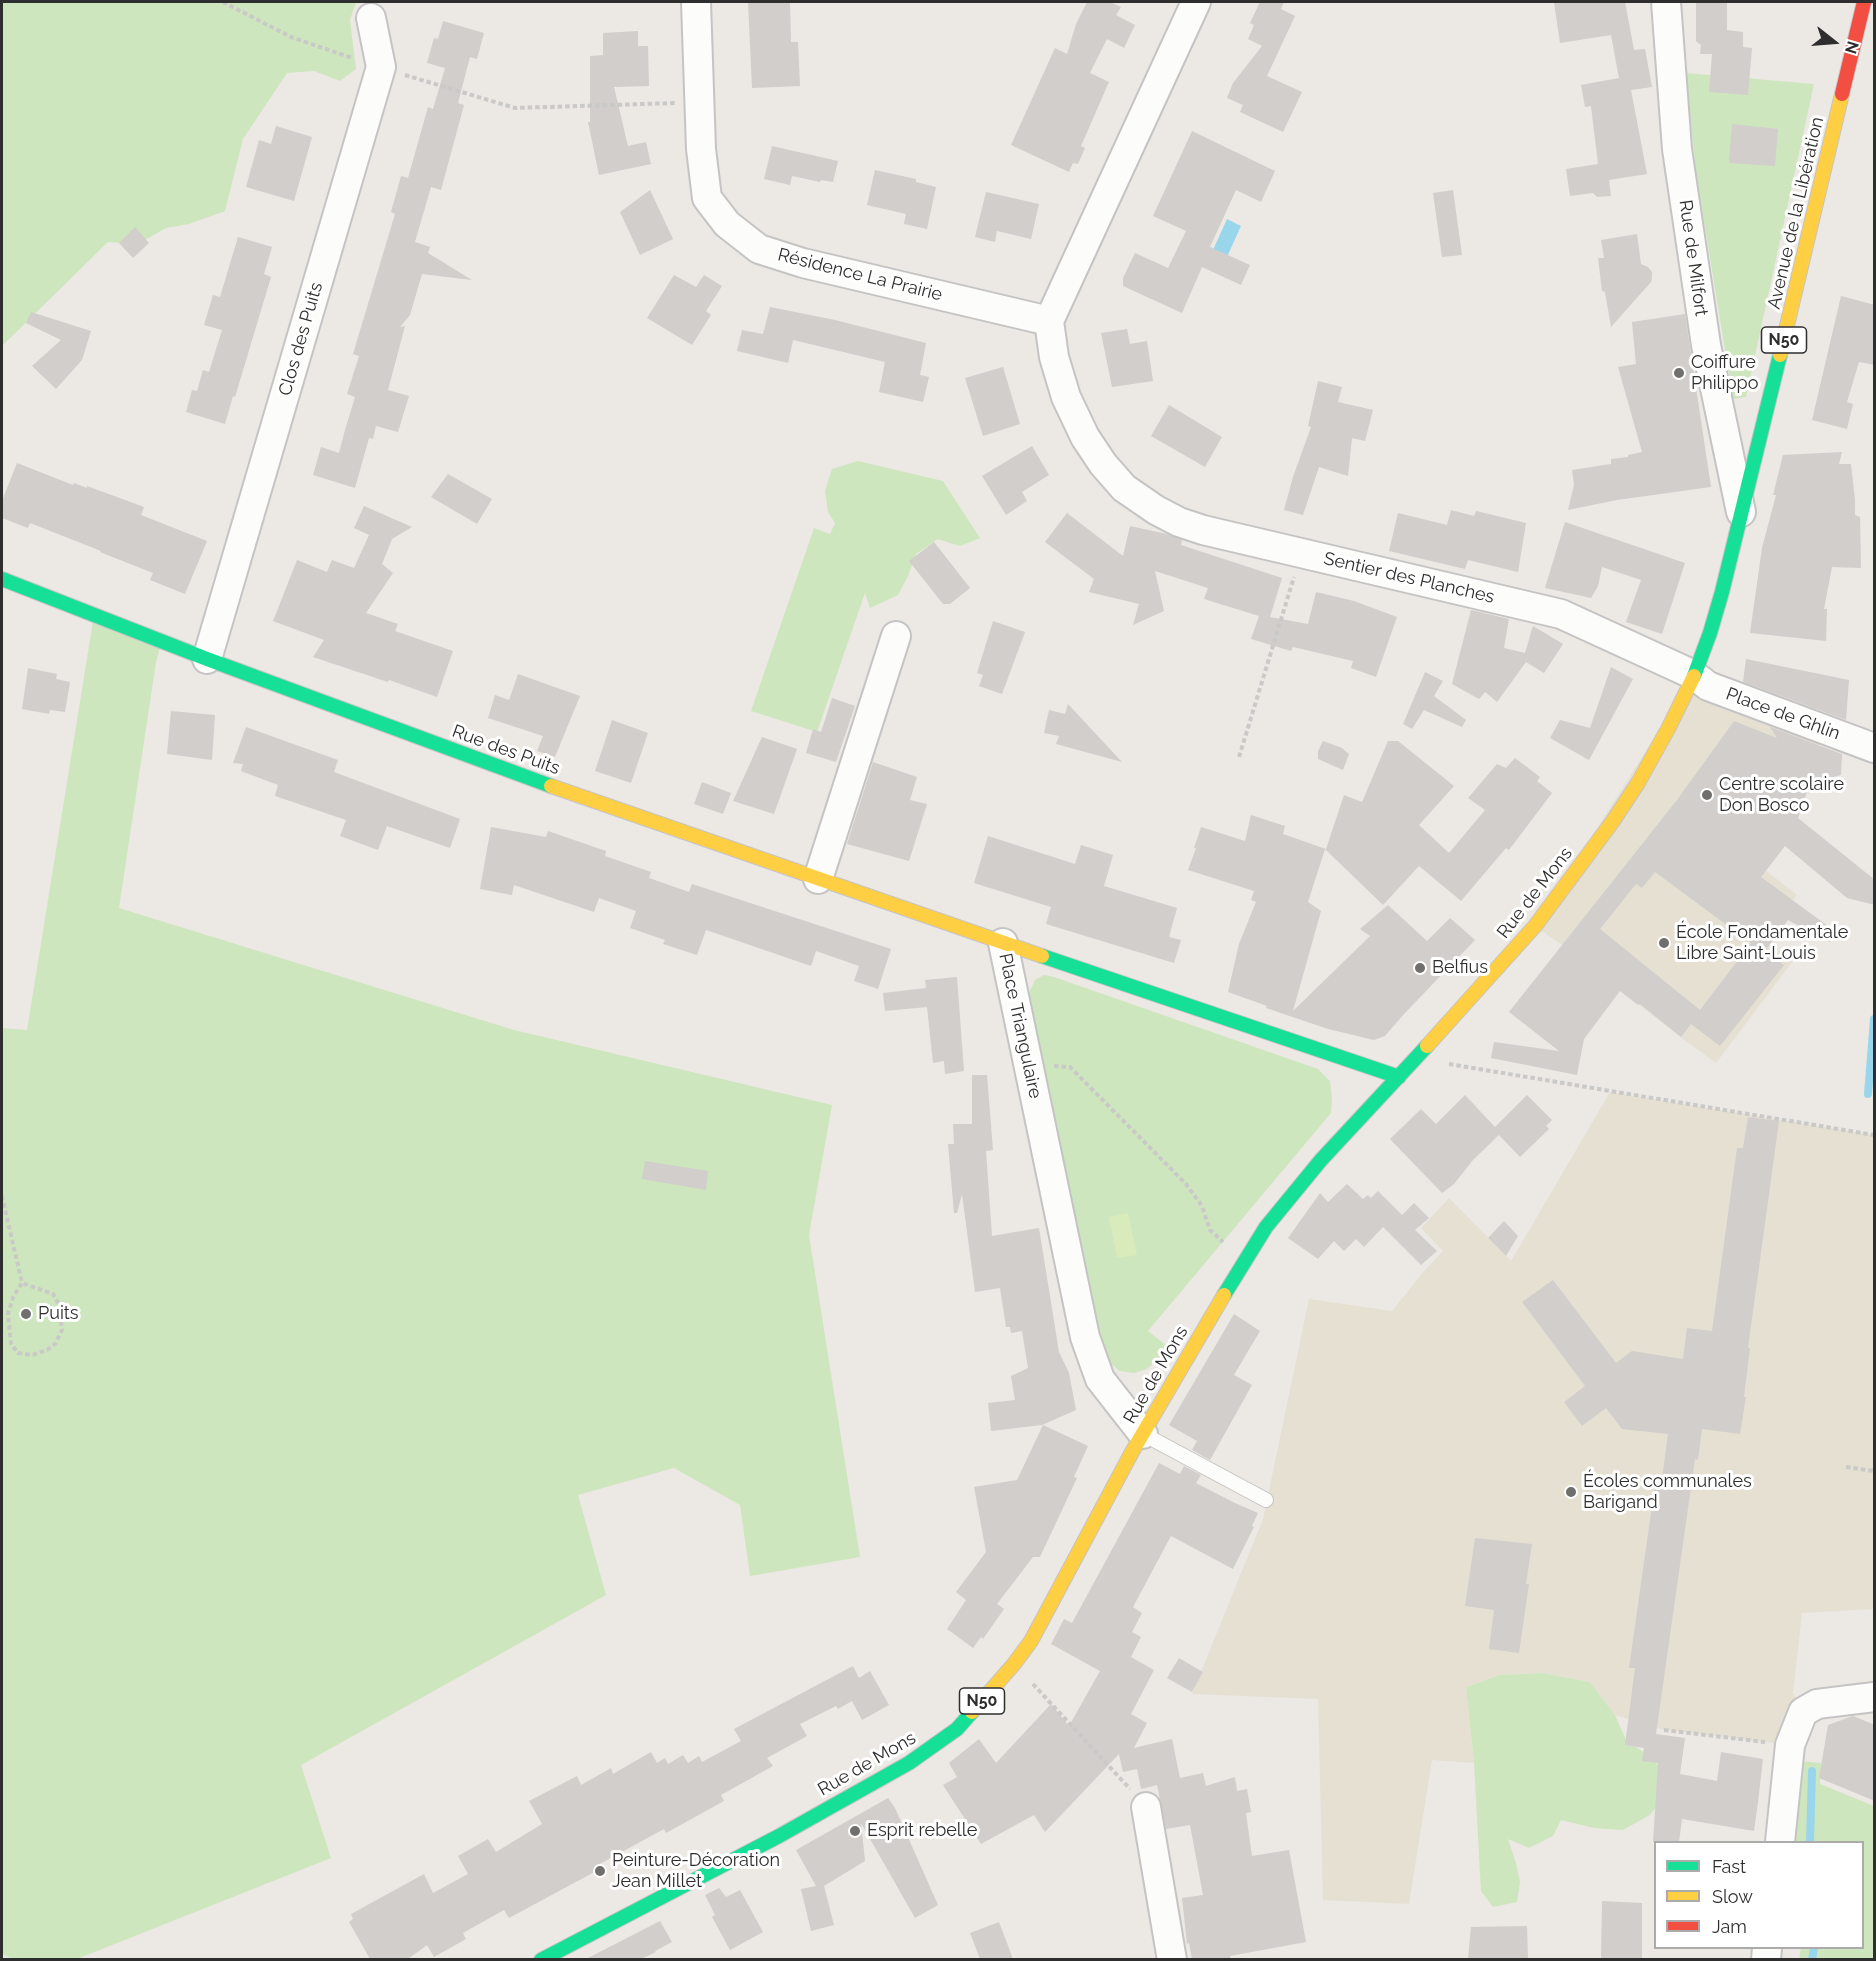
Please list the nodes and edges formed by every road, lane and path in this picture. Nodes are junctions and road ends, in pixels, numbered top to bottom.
1 (224, 2) edge
2 (696, 2) edge
3 (1196, 2) edge
4 (1666, 2) edge
5 (1864, 2) edge
6 (371, 18) dead end
7 (381, 67) junction
8 (699, 102) junction
9 (1049, 321) junction
10 (1741, 512) junction
11 (1302, 552) junction
12 (2, 579) edge
13 (896, 636) dead end
14 (207, 659) junction
15 (1694, 675) junction
16 (1875, 747) edge
17 (1239, 757) dead end
18 (818, 879) junction
19 (1002, 943) junction
20 (1416, 1059) junction
21 (1029, 1064) junction
22 (1399, 1077) junction
23 (1875, 1135) edge
24 (2, 1196) edge
25 (1244, 1260) junction
26 (22, 1283) junction
27 (1143, 1434) junction
28 (1846, 1467) dead end
29 (1875, 1471) edge
30 (1266, 1500) dead end
31 (1014, 1664) junction
32 (1875, 1697) edge
33 (1664, 1730) dead end
34 (1790, 1745) junction
35 (1146, 1807) joint
36 (1780, 1841) edge
37 (541, 1959) edge
38 (1172, 1959) edge

1 - 7 path
2 - 8 street, Résidence La Prairie
3 - 9 street
4 - 10 street, Rue de Milfort
5 - 10 main road, Avenue de la Libération / N50
6 - 7 street, Clos des Puits
7 - 8 path
7 - 14 street, Clos des Puits
8 - 9 street, Résidence La Prairie
9 - 11 street, Sentier des Planches
10 - 15 main road, Avenue de la Libération / N50
11 - 15 street, Sentier des Planches
11 - 17 path
12 - 14 main road, Rue des Puits
13 - 18 street
14 - 18 main road, Rue des Puits
15 - 16 street, Place de Ghlin
15 - 20 main road, Rue de Mons / N50
18 - 19 main road, Rue des Puits
19 - 21 street, Place Triangulaire
19 - 22 main road, Place Triangulaire
20 - 22 main road, Rue de Mons / N50
20 - 23 path
21 - 25 path
21 - 27 street, Place Triangulaire
22 - 25 main road, Rue de Mons / N50
24 - 26 path
25 - 27 main road, Rue de Mons / N50
26 - 26 path
27 - 30 lane
27 - 31 main road, Rue de Mons / N50
28 - 29 path
31 - 35 path
31 - 37 main road, Rue de Mons / N50
32 - 34 street
33 - 34 path
34 - 36 street
35 - 38 street

